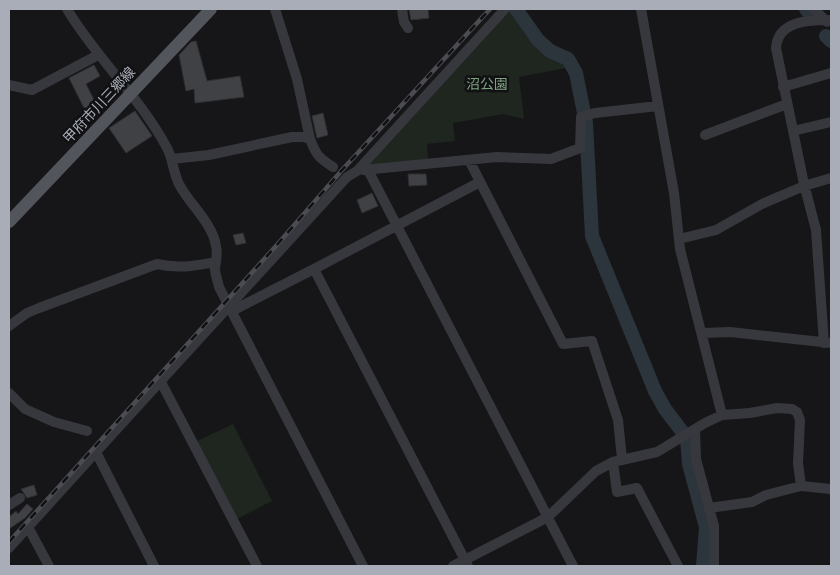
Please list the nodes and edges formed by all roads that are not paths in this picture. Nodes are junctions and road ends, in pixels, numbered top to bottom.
1 (67, 9) edge
2 (211, 9) edge
3 (275, 9) edge
4 (402, 9) edge
5 (505, 9) edge
6 (641, 9) edge
7 (814, 9) edge
8 (829, 22) edge
9 (408, 28) dead end
10 (98, 54) junction
11 (831, 73) edge
12 (9, 85) edge
13 (783, 87) junction
14 (131, 93) junction
15 (787, 104) junction
16 (658, 106) junction
17 (831, 122) edge
18 (793, 131) junction
19 (705, 135) dead end
20 (310, 138) junction
21 (172, 159) junction
22 (469, 160) junction
23 (333, 167) dead end
24 (358, 171) junction
25 (831, 178) edge
26 (480, 182) junction
27 (804, 186) junction
28 (9, 222) edge
29 (397, 226) junction
30 (679, 240) junction
31 (216, 262) junction
32 (314, 269) junction
33 (231, 309) junction
34 (9, 326) edge
35 (702, 333) junction
36 (827, 343) edge
37 (160, 382) junction
38 (9, 393) edge
39 (722, 415) junction
40 (695, 430) junction
41 (87, 431) dead end
42 (96, 452) junction
43 (618, 461) junction
44 (801, 486) junction
45 (831, 489) edge
46 (20, 498) dead end
47 (9, 505) edge
48 (709, 508) junction
49 (548, 517) junction
50 (28, 526) junction
51 (9, 548) edge
52 (467, 563) edge
53 (49, 566) edge
54 (154, 566) edge
55 (257, 566) edge
56 (363, 566) edge
57 (453, 566) edge
58 (573, 566) edge
59 (678, 566) edge
60 (714, 566) edge

1 - 10 street
2 - 14 main road, 甲府市川三郷線
3 - 20 street
4 - 9 street
5 - 24 street
6 - 16 street
7 - 8 street
8 - 13 street
10 - 12 street
10 - 14 street
11 - 13 street
13 - 15 street
14 - 21 street
14 - 28 main road, 甲府市川三郷線
15 - 18 street
15 - 19 street
16 - 22 street
16 - 30 street
17 - 18 street
18 - 27 street
20 - 21 street
20 - 23 street
21 - 31 street
22 - 24 street
22 - 26 street
24 - 29 street
24 - 33 street
25 - 27 street
26 - 29 street
26 - 43 street
27 - 30 street
27 - 36 street
29 - 32 street
29 - 49 street
30 - 35 street
31 - 33 street
31 - 34 street
32 - 33 street
32 - 52 street
33 - 37 street
33 - 56 street
35 - 36 street
35 - 39 street
37 - 42 street
37 - 55 street
38 - 41 street
39 - 40 street
39 - 44 street
40 - 43 street
40 - 48 street
42 - 50 street
42 - 54 street
43 - 49 street
43 - 59 street
44 - 45 street
44 - 48 street
46 - 47 street
48 - 60 street
49 - 52 street
49 - 58 street
50 - 51 street
50 - 53 street
52 - 57 street

